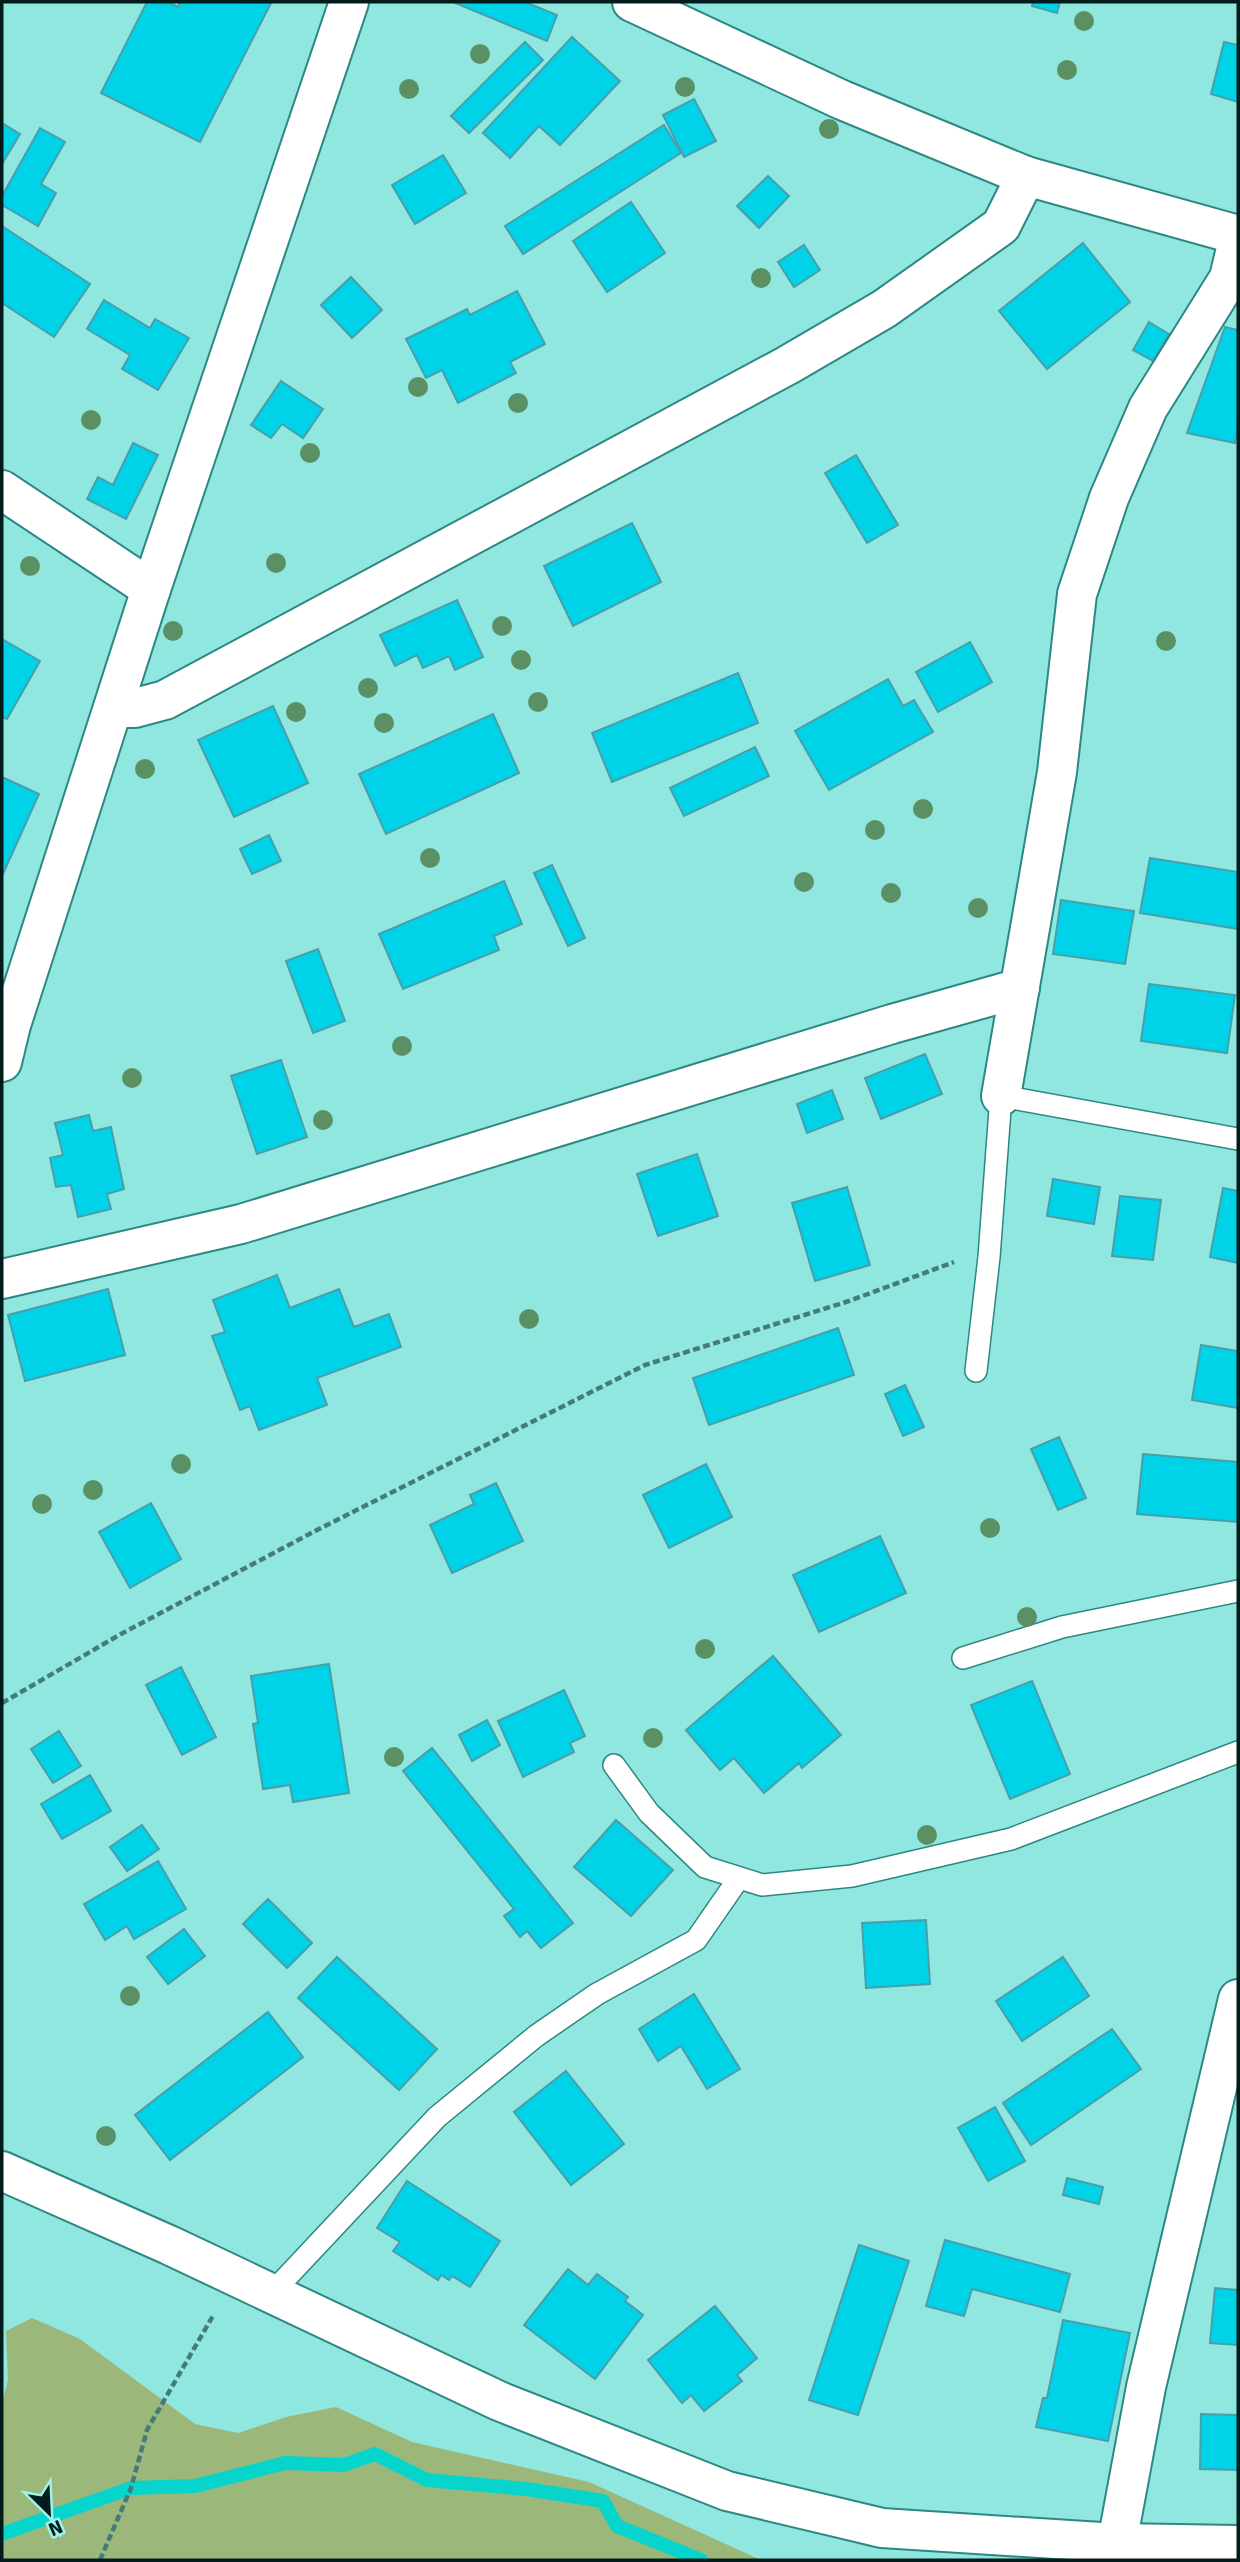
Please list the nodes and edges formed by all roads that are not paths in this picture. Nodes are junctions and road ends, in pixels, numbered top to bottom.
1 (349, 2) edge
2 (632, 2) edge
3 (1026, 176) junction
4 (1238, 237) edge
5 (2, 490) edge
6 (151, 589) junction
7 (113, 708) junction
8 (1020, 988) junction
9 (4, 1044) edge
10 (1001, 1096) junction
11 (1238, 1139) edge
12 (2, 1279) edge
13 (976, 1371) dead end
14 (1238, 1591) edge
15 (964, 1658) dead end
16 (1238, 1752) edge
17 (614, 1765) dead end
18 (739, 1878) junction
19 (1238, 1999) edge
20 (2, 2171) edge
21 (254, 2287) junction
22 (1117, 2543) junction
23 (1238, 2545) edge

1 - 6 street
2 - 3 street
3 - 4 street
3 - 7 street
4 - 8 street
5 - 6 street
6 - 7 street
7 - 9 street
8 - 10 street
8 - 12 street
10 - 11 lane
10 - 13 lane
14 - 15 lane
16 - 18 lane
17 - 18 lane
18 - 21 lane
19 - 22 street
20 - 21 street
21 - 22 street
22 - 23 street

